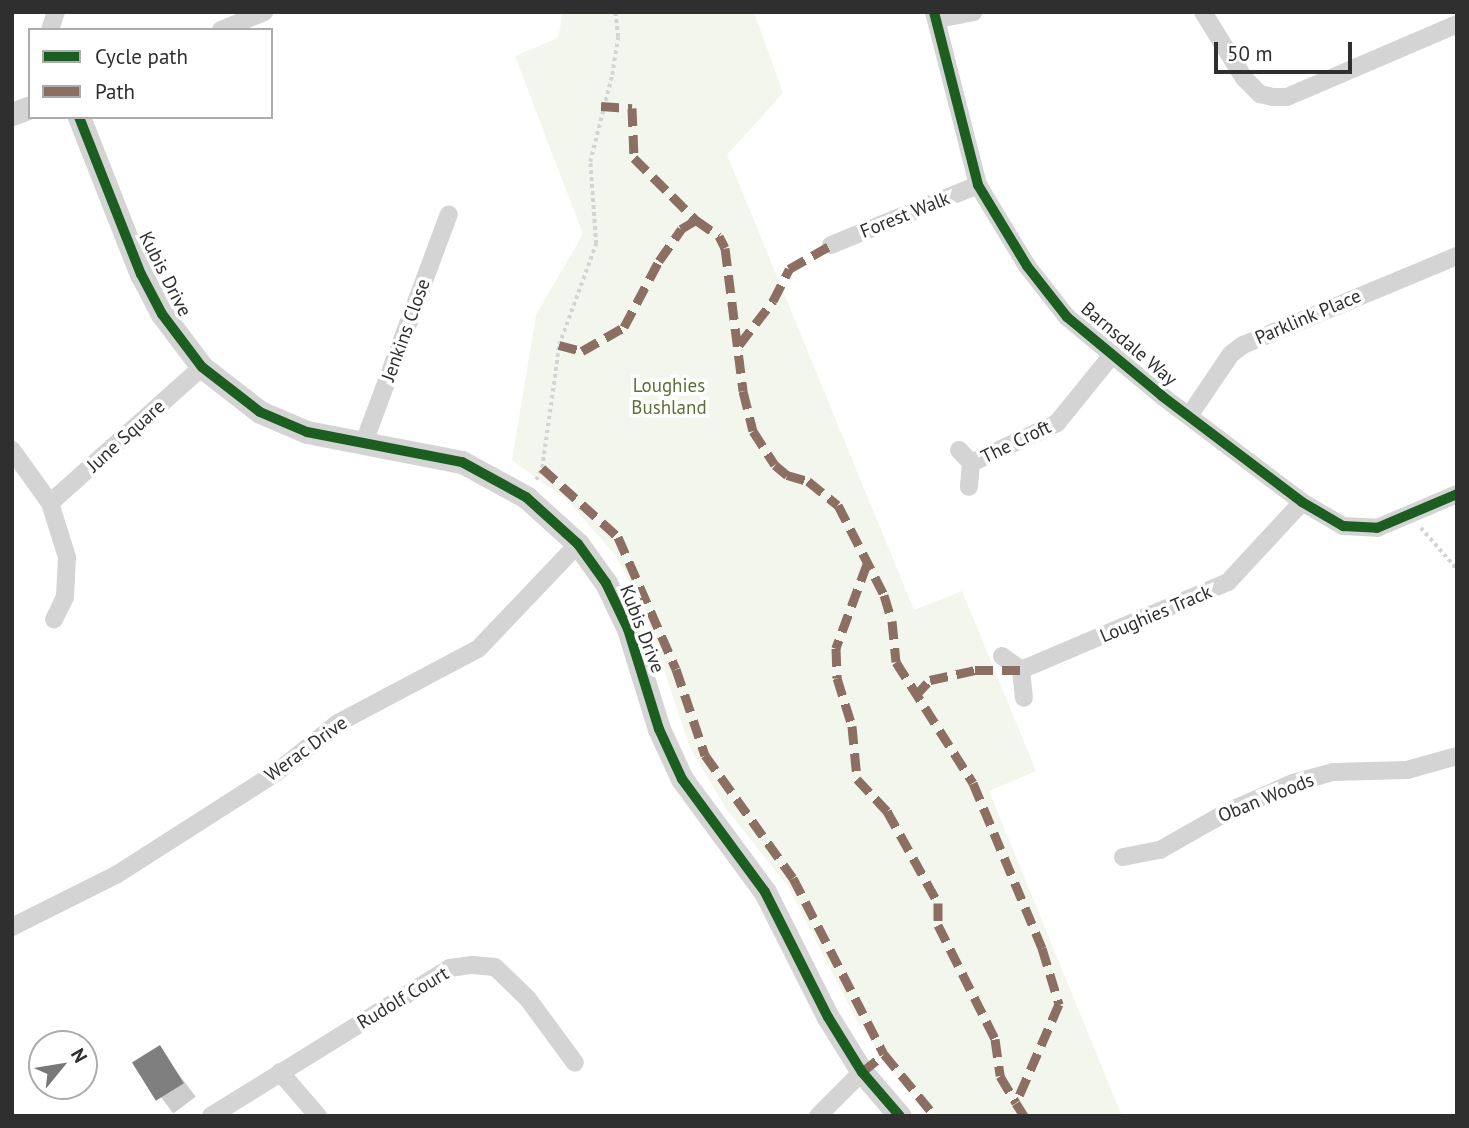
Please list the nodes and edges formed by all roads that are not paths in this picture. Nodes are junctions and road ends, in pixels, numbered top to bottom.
1 (264, 12) edge
2 (973, 12) edge
3 (1203, 12) edge
4 (936, 15) edge
5 (1457, 24) edge
6 (225, 28) edge
7 (80, 119) edge
8 (978, 185) junction
9 (449, 214) dead end
10 (827, 247) dead end
11 (1457, 256) edge
12 (1112, 355) junction
13 (202, 367) junction
14 (1189, 416) junction
15 (363, 445) junction
16 (12, 450) edge
17 (959, 450) dead end
18 (971, 463) junction
19 (969, 487) dead end
20 (1457, 494) edge
21 (1302, 502) junction
22 (50, 503) junction
23 (578, 544) junction
24 (54, 620) dead end
25 (1002, 656) dead end
26 (1021, 670) junction
27 (1024, 698) dead end
28 (1457, 755) edge
29 (1123, 857) dead end
30 (12, 927) edge
31 (575, 1063) dead end
32 (280, 1072) junction
33 (862, 1072) junction
34 (211, 1116) edge
35 (318, 1116) edge
36 (818, 1116) edge
37 (900, 1116) edge

1 - 6 street
2 - 4 street
3 - 5 street
4 - 8 street, Barnsdale Way
7 - 13 street, Kubis Drive
8 - 10 street, Forest Walk
8 - 12 street, Barnsdale Way
9 - 15 street, Jenkins Close
11 - 14 street, Parklink Place
12 - 14 street, Barnsdale Way
12 - 18 street, The Croft
13 - 15 street, Kubis Drive
13 - 22 street, June Square
14 - 21 street, Barnsdale Way
15 - 23 street, Kubis Drive
16 - 22 street
17 - 18 street, The Croft
18 - 19 street, The Croft
20 - 21 street, Barnsdale Way
21 - 26 street, Loughies Track
22 - 24 street
23 - 30 street, Werac Drive
23 - 33 street, Kubis Drive
25 - 26 street
26 - 27 street
28 - 29 street, Oban Woods
31 - 32 street, Rudolf Court
32 - 34 street, Rudolf Court
32 - 35 street
33 - 36 street
33 - 37 street, Kubis Drive

